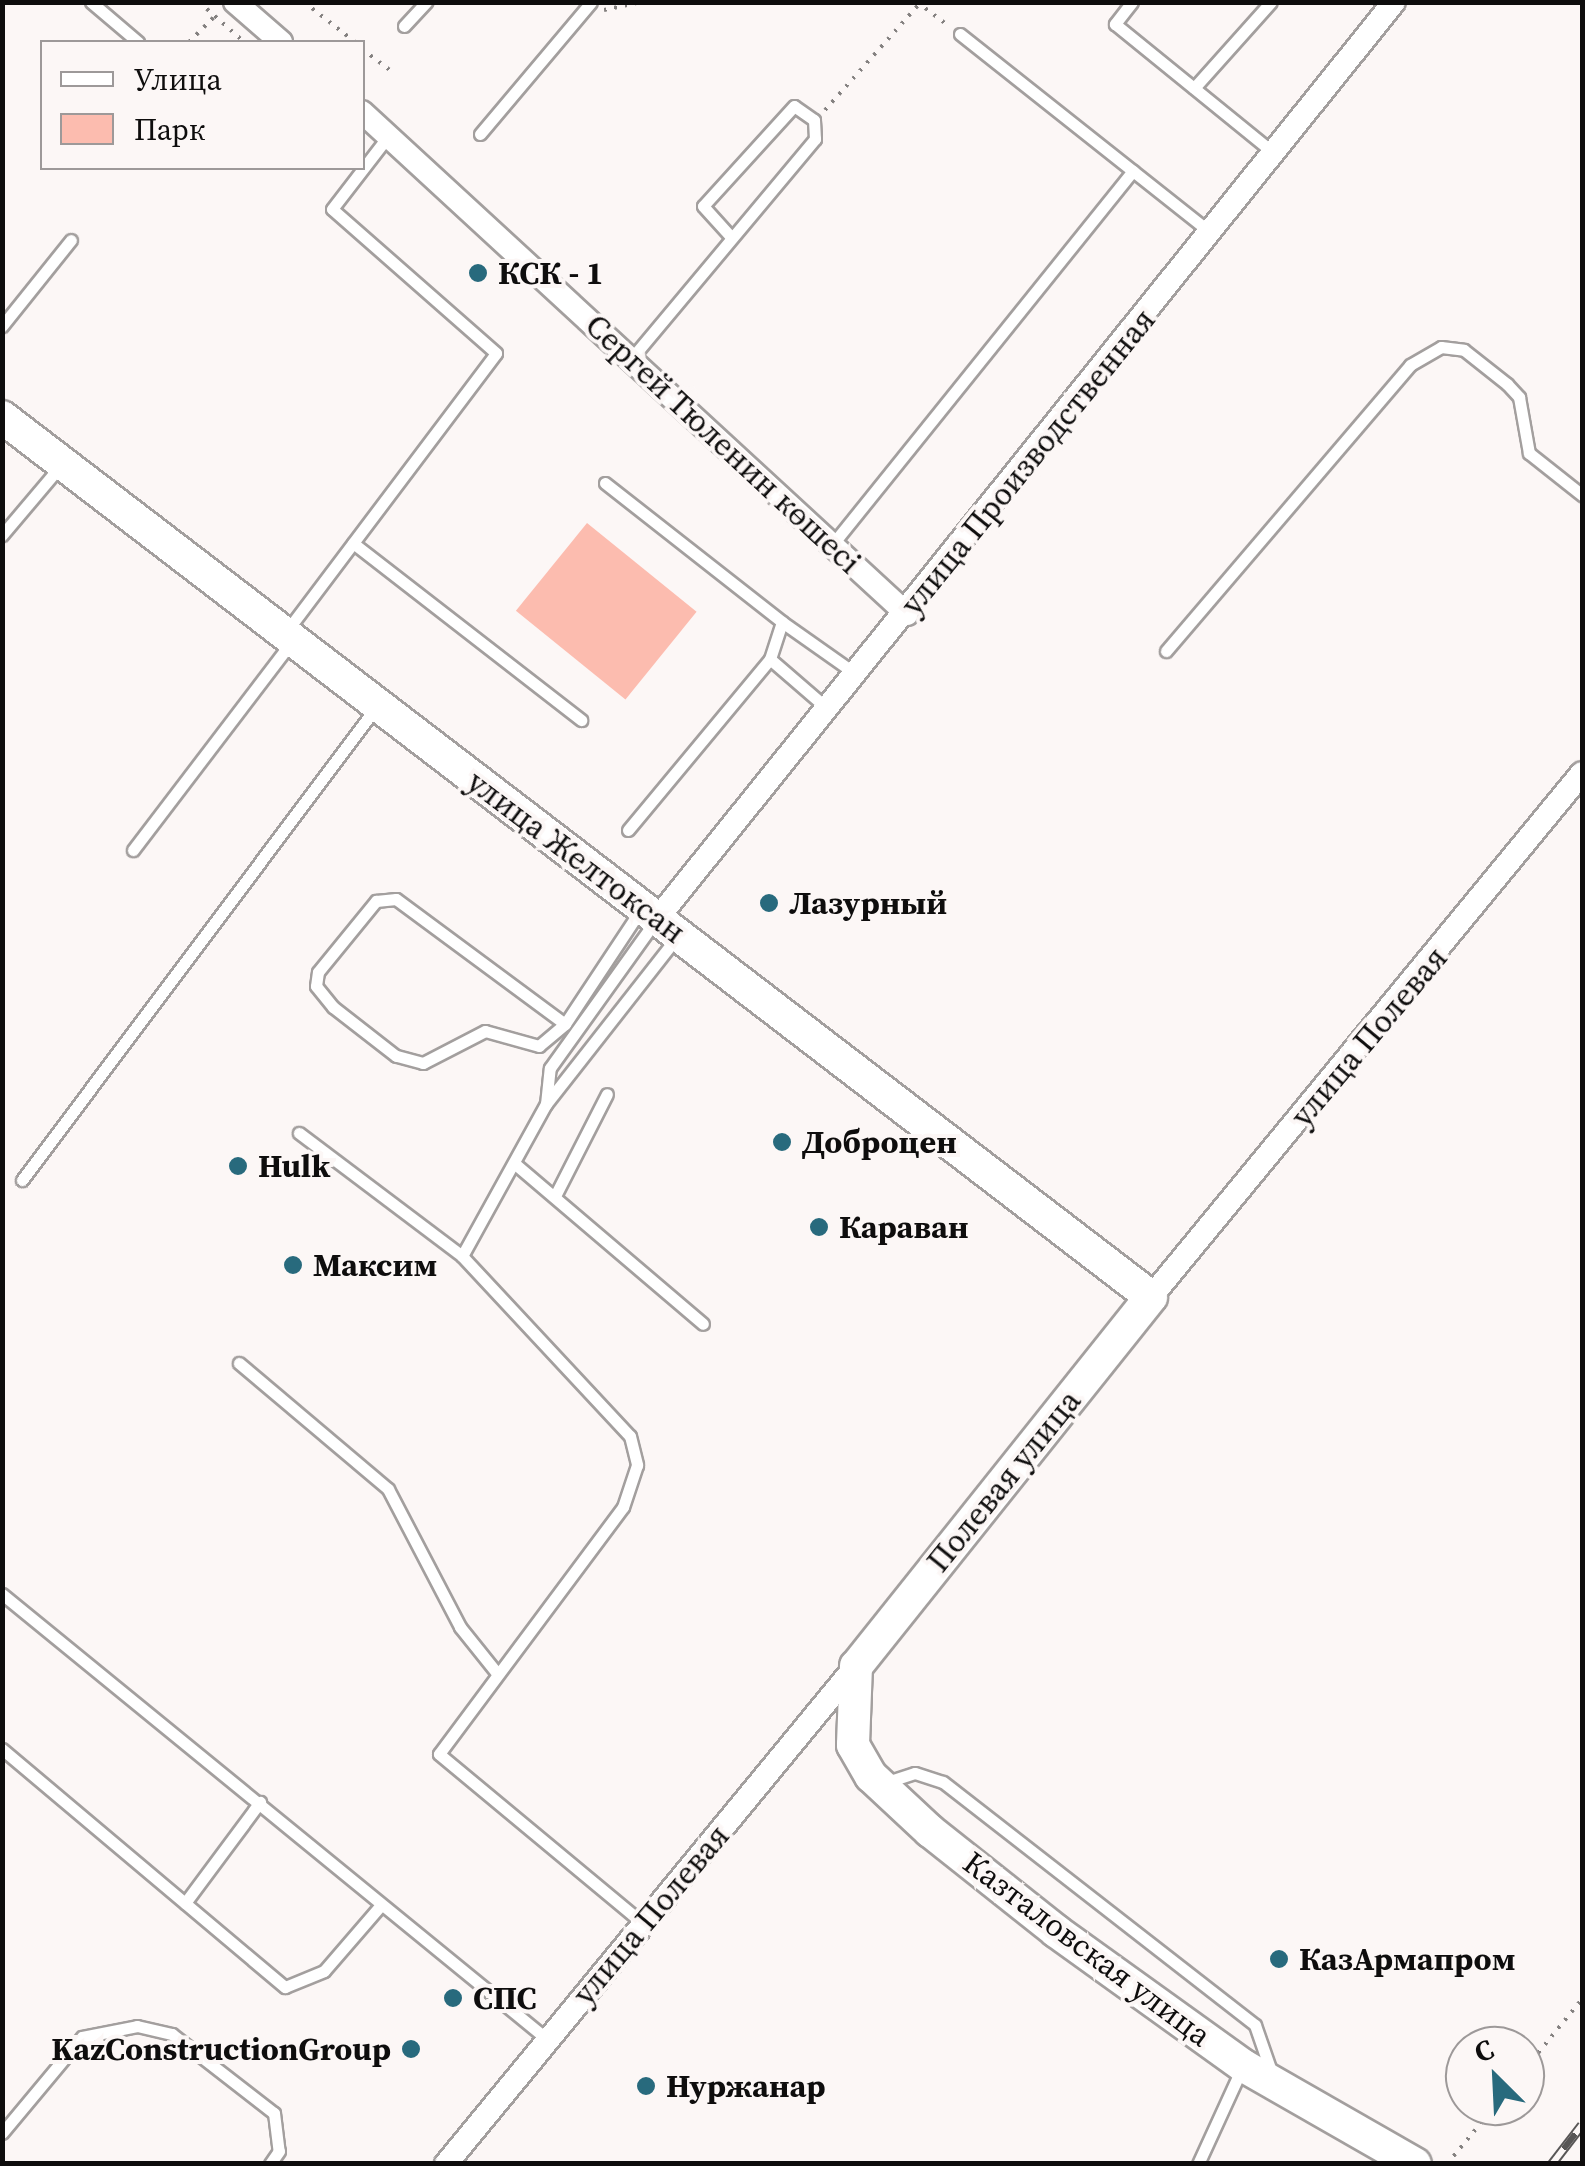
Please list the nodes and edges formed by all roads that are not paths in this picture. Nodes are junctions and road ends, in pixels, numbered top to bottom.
1 (91, 2) edge
2 (232, 2) edge
3 (426, 2) edge
4 (1132, 2) edge
5 (1270, 2) edge
6 (1394, 2) edge
7 (588, 7) edge
8 (404, 26) dead end
9 (960, 34) road end
10 (136, 40) edge
11 (280, 40) edge
12 (1194, 88) junction
13 (365, 115) edge
14 (480, 134) dead end
15 (389, 135) junction
16 (1274, 153) junction
17 (365, 166) edge
18 (362, 170) edge
19 (1133, 171) junction
20 (1211, 233) junction
21 (730, 237) junction
22 (71, 240) dead end
23 (2, 326) edge
24 (631, 358) junction
25 (2, 417) edge
26 (62, 464) junction
27 (605, 484) dead end
28 (1582, 494) edge
29 (2, 535) edge
30 (353, 543) junction
31 (832, 545) junction
32 (907, 614) junction
33 (782, 622) junction
34 (288, 638) junction
35 (1166, 652) dead end
36 (770, 659) junction
37 (857, 675) junction
38 (377, 706) junction
39 (829, 710) junction
40 (581, 720) dead end
41 (1582, 773) edge
42 (628, 830) dead end
43 (133, 850) dead end
44 (659, 921) junction
45 (565, 1024) junction
46 (606, 1094) dead end
47 (546, 1104) junction
48 (300, 1133) dead end
49 (514, 1163) junction
50 (22, 1180) dead end
51 (556, 1194) junction
52 (462, 1256) junction
53 (1151, 1297) junction
54 (703, 1324) dead end
55 (239, 1364) dead end
56 (2, 1594) edge
57 (856, 1666) junction
58 (496, 1672) junction
59 (2, 1749) edge
60 (880, 1784) junction
61 (260, 1802) junction
62 (185, 1903) junction
63 (381, 1905) junction
64 (644, 1924) junction
65 (548, 2040) junction
66 (1244, 2066) junction
67 (1274, 2083) junction
68 (2, 2133) edge
69 (270, 2164) edge
70 (446, 2164) edge
71 (1198, 2164) edge
72 (1414, 2164) edge

1 - 10 lane
2 - 11 street
3 - 8 lane
4 - 12 lane
5 - 12 lane
6 - 16 street, улица Производственная
7 - 14 lane
9 - 19 lane
12 - 16 lane
13 - 15 street, Сергей Тюленин көшесі
15 - 17 lane
15 - 24 street, Сергей Тюленин көшесі
16 - 20 street, улица Производственная
18 - 30 lane
19 - 20 lane
19 - 31 lane
20 - 32 street, улица Производственная
21 - 21 lane
21 - 24 lane
22 - 23 lane
24 - 31 street, Сергей Тюленин көшесі
25 - 26 street, улица Желтоксан
26 - 29 lane
26 - 34 street, улица Желтоксан
27 - 33 lane
28 - 35 lane
30 - 34 lane
30 - 40 lane
31 - 32 street, Сергей Тюленин көшесі
32 - 37 street, улица Производственная
33 - 36 lane
33 - 37 lane
34 - 38 street, улица Желтоксан
34 - 43 lane
36 - 39 lane
36 - 42 lane
37 - 39 street, улица Производственная
38 - 44 street, улица Желтоксан
38 - 50 lane
39 - 44 street, улица Производственная
41 - 53 street, улица Полевая
44 - 45 lane
44 - 47 lane
44 - 47 lane
44 - 53 street, улица Желтоксан
45 - 45 lane
46 - 51 lane
47 - 49 lane
48 - 52 lane
49 - 51 lane
49 - 52 lane
51 - 54 lane
52 - 58 lane
53 - 57 street, Полевая улица
55 - 58 lane
56 - 61 lane
57 - 60 street, Казталовская улица
57 - 64 street, улица Полевая
58 - 64 lane
59 - 62 lane
60 - 66 street, Казталовская улица
60 - 67 lane
61 - 62 lane
61 - 63 lane
62 - 63 lane
63 - 65 lane
64 - 65 street, улица Полевая
65 - 70 street, улица Полевая
66 - 67 street, Казталовская улица
66 - 71 lane
67 - 72 street, Казталовская улица
68 - 69 lane

